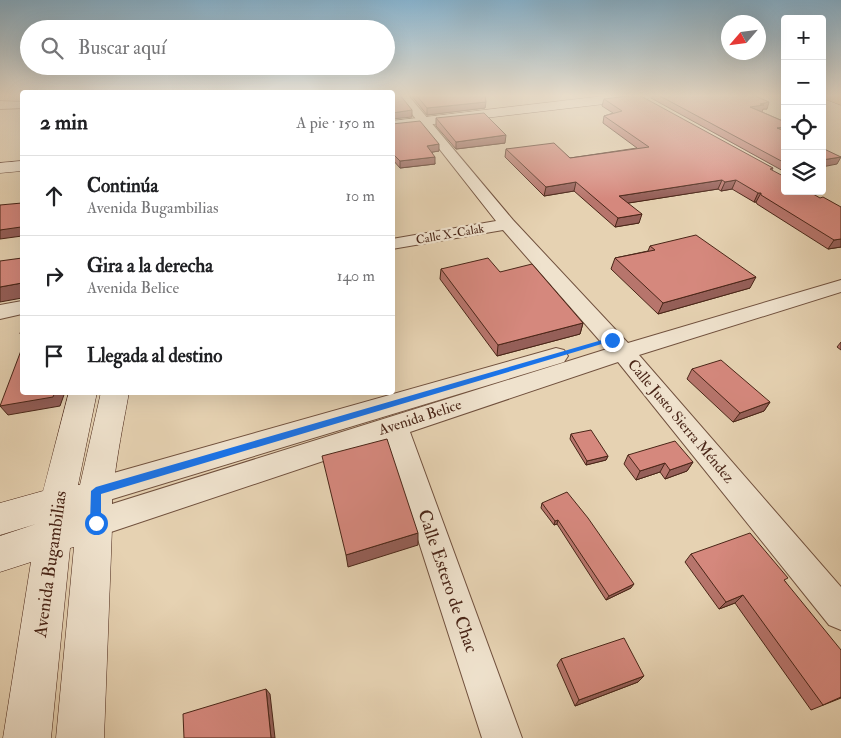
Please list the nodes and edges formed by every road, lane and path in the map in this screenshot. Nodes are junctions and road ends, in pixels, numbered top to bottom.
1 (430, 129) edge
2 (20, 166) edge
3 (0, 168) edge
4 (507, 224) junction
5 (395, 243) edge
6 (841, 272) edge
7 (841, 286) edge
8 (20, 308) edge
9 (0, 312) edge
10 (617, 346) junction
11 (82, 395) edge
12 (115, 395) edge
13 (394, 425) junction
14 (96, 507) junction
15 (0, 519) edge
16 (55, 519) junction
17 (0, 554) edge
18 (841, 613) edge
19 (27, 738) edge
20 (80, 738) edge
21 (502, 738) edge

1 - 4 street, Calle Justo Sierra Méndez
2 - 3 main road
4 - 5 street, Calle X-Calak
4 - 10 street, Calle Justo Sierra Méndez
6 - 10 street, Avenida Belice
7 - 10 street, Avenida Belice
8 - 9 street
10 - 13 street, Avenida Belice
10 - 14 street, Avenida Belice
10 - 18 street, Calle Justo Sierra Méndez
11 - 16 main road, Avenida Bugambilias
12 - 14 main road
13 - 14 street, Avenida Belice
13 - 21 street, Calle Estero de Chac
14 - 16 main road, Avenida Belice
14 - 20 main road
15 - 16 main road, Avenida Belice
16 - 17 main road, Avenida Belice
16 - 19 main road, Avenida Bugambilias

